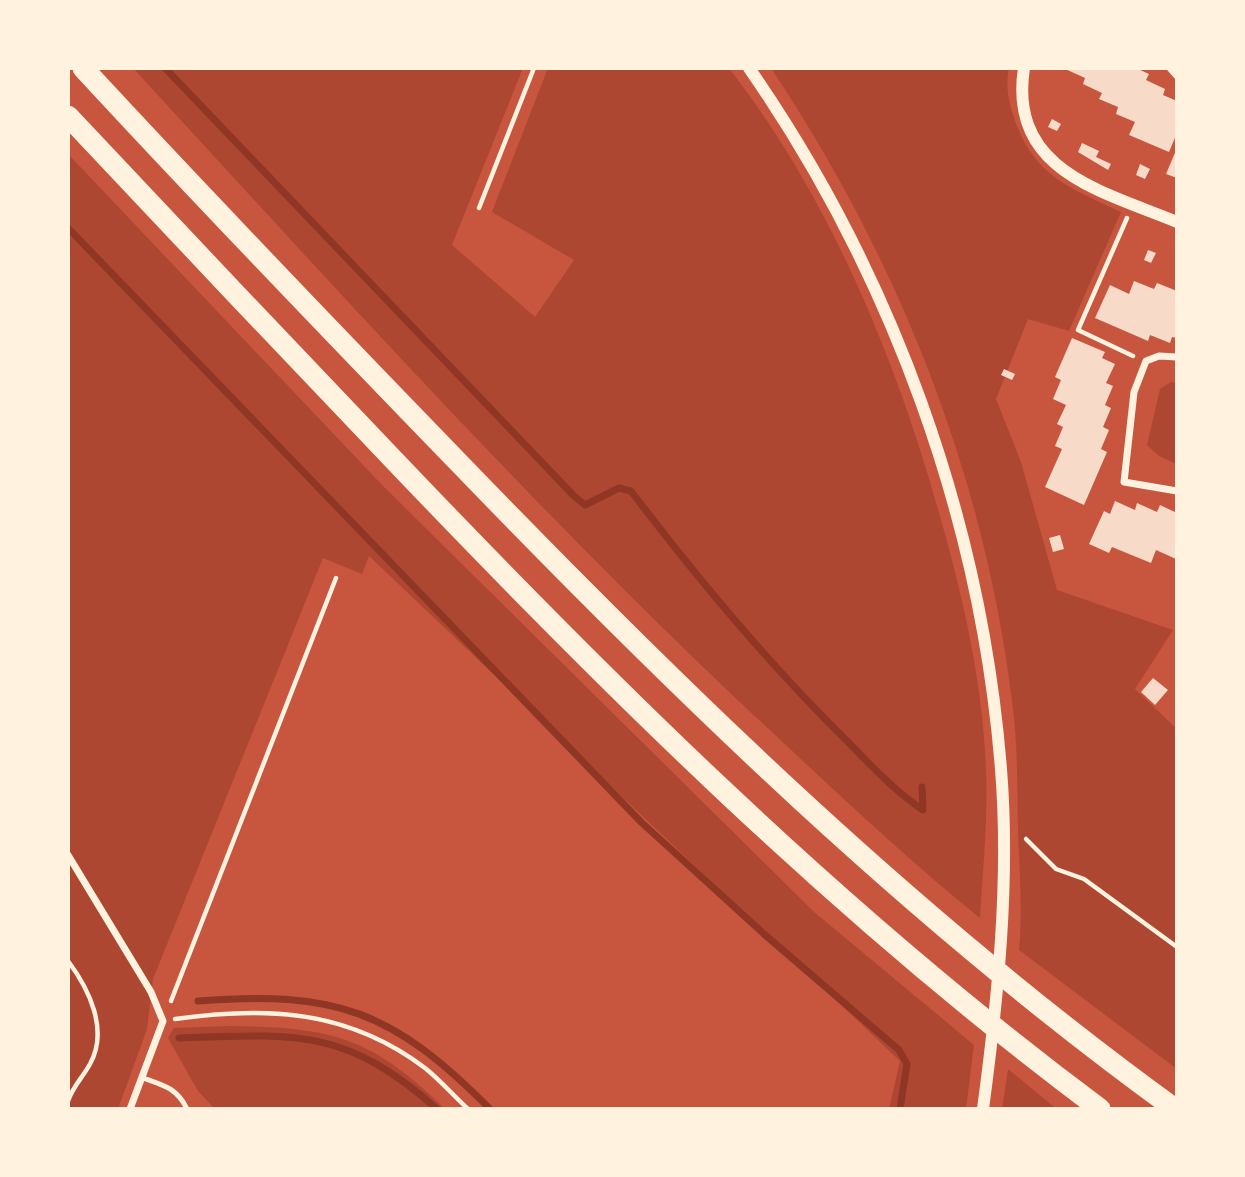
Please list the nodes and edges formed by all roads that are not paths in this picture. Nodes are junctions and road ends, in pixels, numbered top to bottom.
1 (83, 68) edge
2 (749, 68) edge
3 (1024, 68) edge
4 (1170, 68) edge
5 (1177, 76) edge
6 (68, 116) edge
7 (1177, 222) edge
8 (1177, 357) edge
9 (1177, 491) edge
10 (68, 855) edge
11 (143, 1078) junction
12 (983, 1108) edge
13 (131, 1109) edge
14 (187, 1109) edge
15 (1100, 1109) edge
16 (1175, 1109) edge

1 - 16 highway
2 - 12 street
3 - 7 street
4 - 5 street
6 - 15 highway
8 - 9 street
10 - 11 street
11 - 13 street
11 - 14 lane

